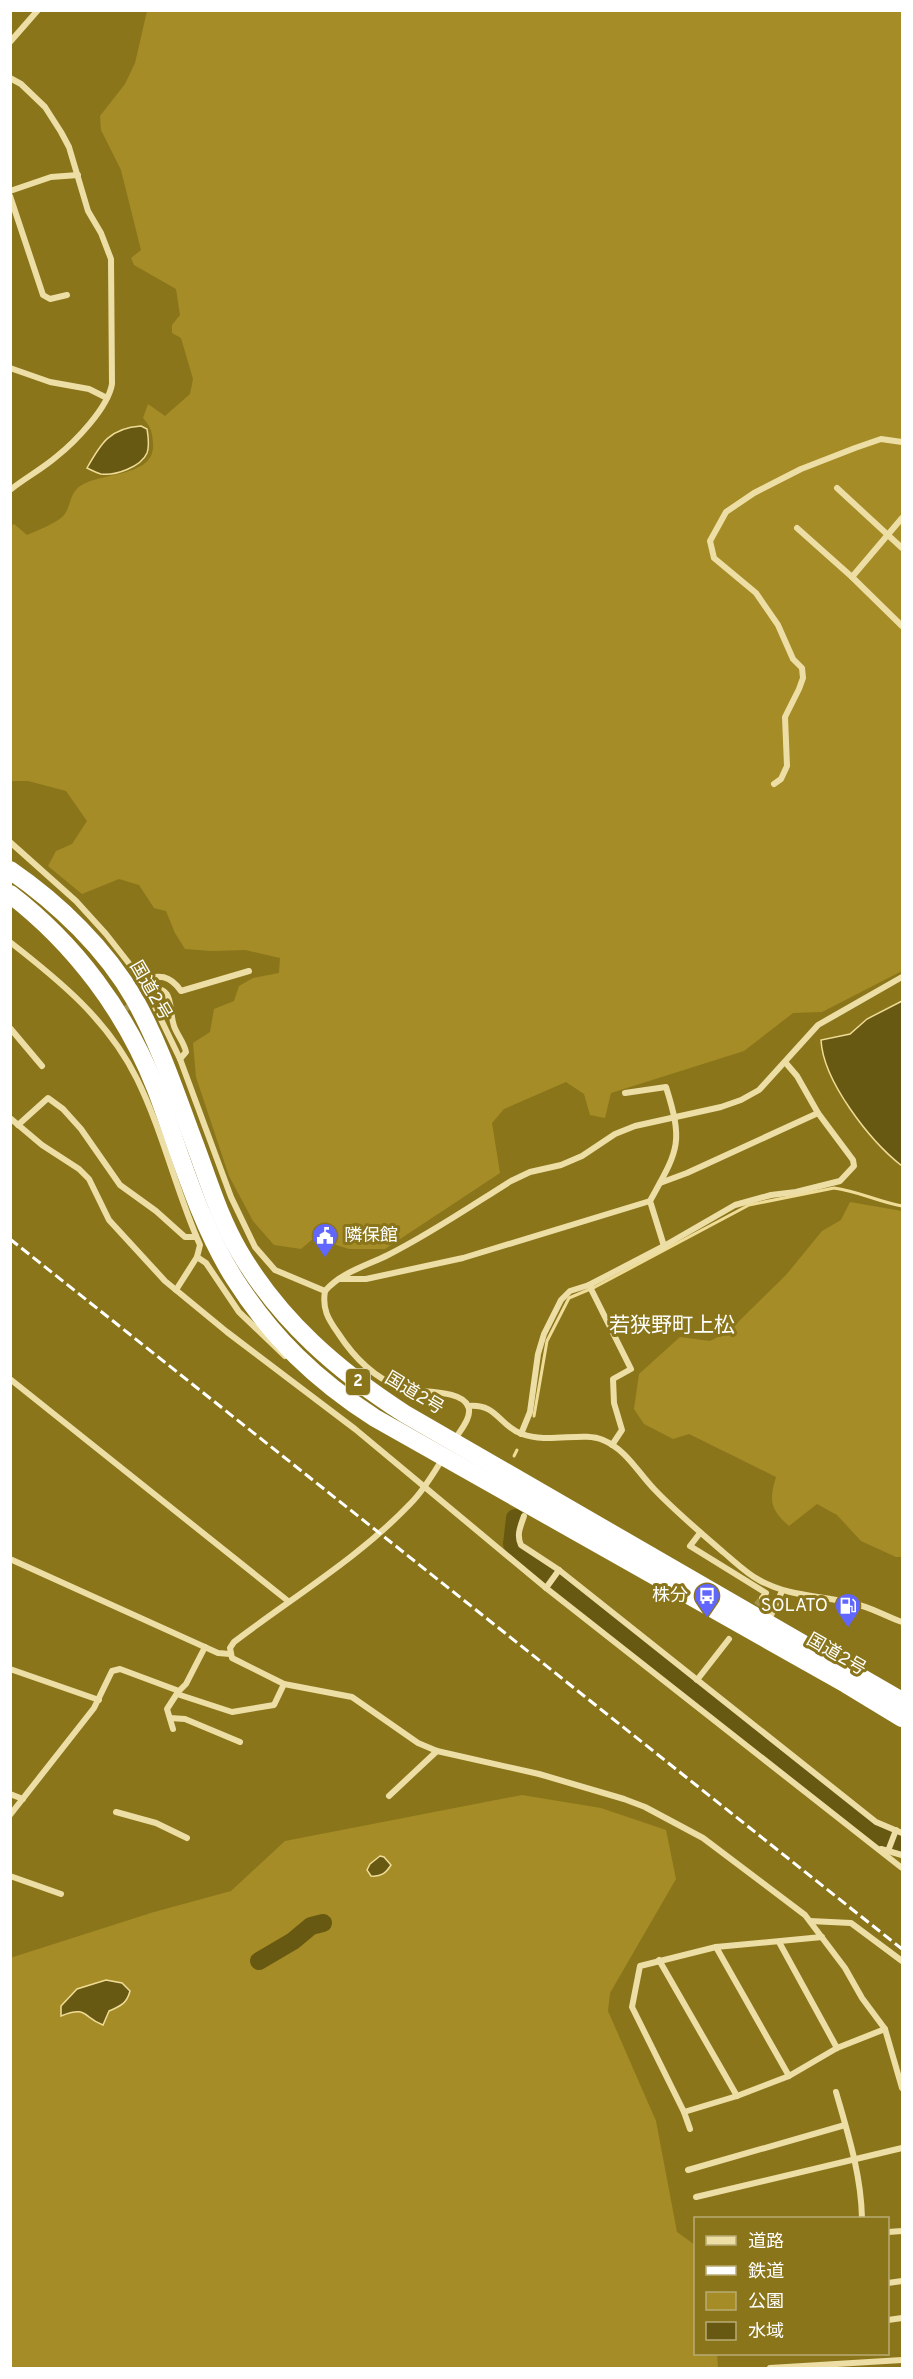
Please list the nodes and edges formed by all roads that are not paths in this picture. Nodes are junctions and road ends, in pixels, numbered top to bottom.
1 (38, 10) edge
2 (10, 42) edge
3 (10, 78) edge
4 (78, 175) junction
5 (10, 191) edge
6 (10, 196) edge
7 (67, 295) dead end
8 (10, 368) edge
9 (107, 398) junction
10 (903, 442) edge
11 (837, 488) dead end
12 (10, 490) edge
13 (903, 518) edge
14 (797, 528) dead end
15 (887, 535) junction
16 (903, 548) edge
17 (852, 577) junction
18 (903, 626) edge
19 (774, 784) dead end
20 (10, 842) edge
21 (10, 870) edge
22 (10, 894) edge
23 (10, 942) edge
24 (249, 971) dead end
25 (903, 977) edge
26 (141, 980) junction
27 (148, 990) dead end
28 (112, 1021) tunnel mouth
29 (10, 1028) edge
30 (106, 1030) junction
31 (180, 1059) junction
32 (784, 1062) junction
33 (42, 1066) dead end
34 (625, 1093) dead end
35 (818, 1113) junction
36 (676, 1117) junction
37 (10, 1119) edge
38 (18, 1125) junction
39 (660, 1183) junction
40 (650, 1201) junction
41 (196, 1237) junction
42 (664, 1246) junction
43 (197, 1257) junction
44 (339, 1279) junction
45 (590, 1288) junction
46 (176, 1290) junction
47 (325, 1291) junction
48 (309, 1370) junction
49 (10, 1379) edge
50 (468, 1406) junction
51 (521, 1434) junction
52 (453, 1442) junction
53 (612, 1445) junction
54 (444, 1458) junction
55 (425, 1487) junction
56 (524, 1516) dead end
57 (700, 1533) junction
58 (10, 1559) edge
59 (558, 1571) junction
60 (547, 1586) junction
61 (782, 1591) junction
62 (762, 1598) dead end
63 (288, 1601) junction
64 (767, 1622) junction
65 (903, 1622) edge
66 (729, 1639) dead end
67 (205, 1647) junction
68 (230, 1654) junction
69 (10, 1669) edge
70 (697, 1680) junction
71 (284, 1684) junction
72 (178, 1692) junction
73 (99, 1700) junction
74 (903, 1701) edge
75 (170, 1718) junction
76 (903, 1718) edge
77 (173, 1729) dead end
78 (240, 1742) dead end
79 (437, 1750) junction
80 (10, 1794) edge
81 (389, 1796) dead end
82 (23, 1799) junction
83 (116, 1812) dead end
84 (10, 1815) edge
85 (899, 1832) edge
86 (188, 1838) dead end
87 (877, 1848) junction
88 (888, 1851) junction
89 (903, 1855) edge
90 (903, 1868) edge
91 (10, 1876) edge
92 (61, 1894) dead end
93 (810, 1921) junction
94 (822, 1937) junction
95 (779, 1942) junction
96 (716, 1947) junction
97 (659, 1960) junction
98 (903, 1961) edge
99 (885, 2029) junction
100 (837, 2048) junction
101 (789, 2076) junction
102 (903, 2088) edge
103 (836, 2092) dead end
104 (736, 2096) junction
105 (684, 2112) junction
106 (845, 2125) junction
107 (690, 2129) dead end
108 (903, 2148) edge
109 (856, 2161) junction
110 (688, 2170) dead end
111 (696, 2197) dead end
112 (862, 2217) edge
113 (901, 2360) edge
114 (844, 2366) edge
115 (770, 2368) edge
116 (899, 2368) edge

1 - 2 street
3 - 4 street
4 - 5 street
4 - 9 street
6 - 7 street
8 - 9 street
9 - 12 street
10 - 19 street
11 - 15 street
13 - 15 street
14 - 17 street
15 - 16 street
15 - 17 street
17 - 18 street
20 - 26 street
21 - 52 highway, 国道2号 / 2
22 - 48 highway, 国道2号 / 2
23 - 30 street
24 - 26 street
25 - 32 street
26 - 31 street
27 - 31 street
28 - 30 street
29 - 33 street
30 - 41 street
31 - 47 street
32 - 35 street
32 - 36 street
34 - 36 street
35 - 39 street
35 - 42 street
36 - 39 street
36 - 44 street
37 - 38 street
38 - 41 street
38 - 46 street
39 - 40 street
40 - 42 street
40 - 44 street
41 - 43 street
42 - 45 street
43 - 46 street
43 - 48 street
44 - 47 street
45 - 51 street
45 - 53 street
46 - 55 street
47 - 50 street
48 - 54 highway, 国道2号 / 2
49 - 63 street
50 - 51 street
50 - 52 street
51 - 53 street
52 - 54 street
52 - 64 highway, 国道2号 / 2
53 - 57 street
54 - 55 street
54 - 76 highway, 国道2号 / 2
55 - 60 street
55 - 63 street
56 - 59 street
57 - 61 street
57 - 62 street
58 - 67 street
59 - 60 street
59 - 70 street
60 - 87 street
61 - 64 street
61 - 65 street
63 - 68 street
64 - 74 highway, 国道2号 / 2
66 - 70 street
67 - 68 street
67 - 72 street
68 - 71 street
69 - 73 street
70 - 85 street
71 - 72 street
71 - 79 street
72 - 73 street
72 - 75 street
73 - 82 street
75 - 77 street
75 - 78 street
79 - 81 street
79 - 93 street
80 - 82 street
82 - 84 street
83 - 86 street
85 - 88 street
87 - 88 street
87 - 90 street
88 - 89 street
91 - 92 street
93 - 94 street
93 - 98 street
94 - 95 street
94 - 99 street
95 - 96 street
95 - 100 street
96 - 97 street
96 - 101 street
97 - 104 street
97 - 105 street
99 - 100 street
99 - 102 street
100 - 101 street
101 - 104 street
103 - 106 street
104 - 105 street
105 - 107 street
106 - 109 street
106 - 110 street
108 - 109 street
109 - 111 street
109 - 112 street
113 - 114 street
113 - 116 street
114 - 115 street

